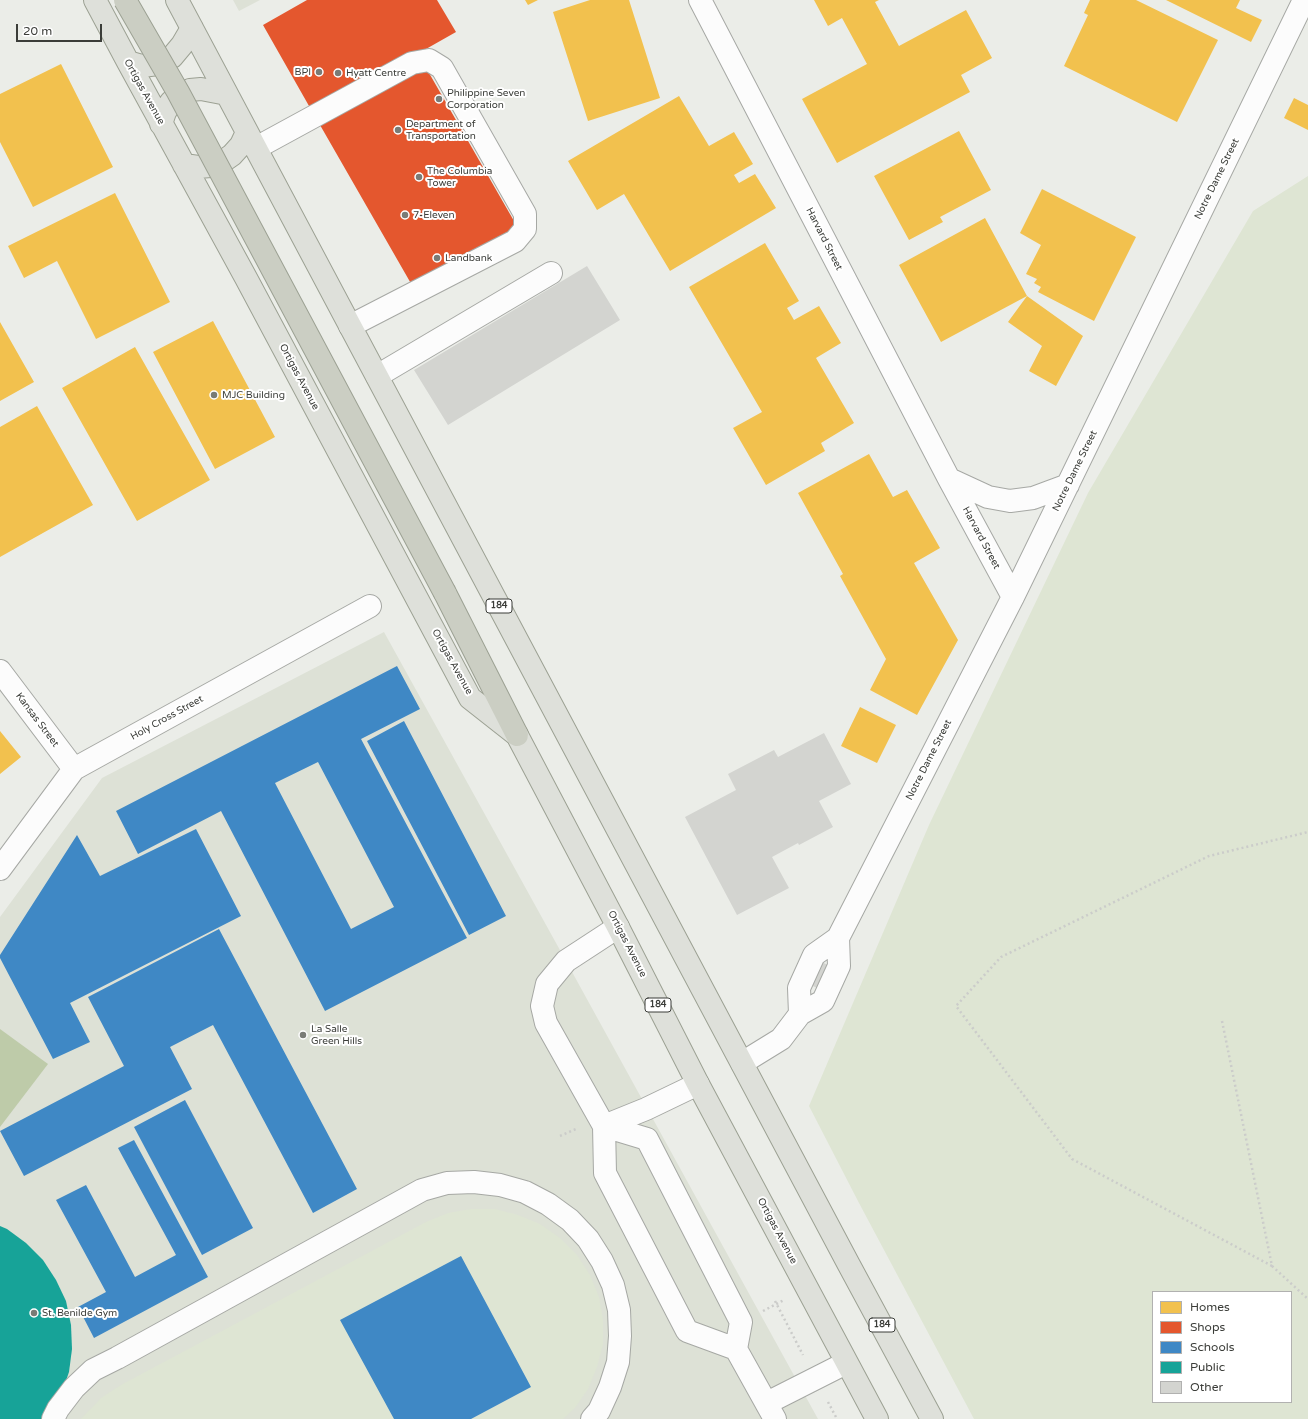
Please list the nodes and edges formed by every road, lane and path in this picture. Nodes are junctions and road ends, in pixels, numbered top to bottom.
1 (95, 0) edge
2 (125, 0) edge
3 (177, 0) edge
4 (700, 0) edge
5 (1304, 0) edge
6 (192, 28) junction
7 (128, 62) junction
8 (227, 94) junction
9 (161, 124) junction
10 (252, 140) junction
11 (184, 164) junction
12 (551, 272) dead end
13 (350, 326) junction
14 (377, 376) junction
15 (949, 479) junction
16 (1068, 485) junction
17 (1012, 598) junction
18 (370, 606) dead end
19 (0, 671) edge
20 (517, 735) junction
21 (74, 769) junction
22 (1308, 832) edge
23 (0, 869) edge
24 (618, 927) junction
25 (1222, 1021) dead end
26 (742, 1063) junction
27 (698, 1084) junction
28 (604, 1126) junction
29 (1272, 1266) junction
30 (1308, 1299) edge
31 (760, 1312) dead end
32 (736, 1349) junction
33 (846, 1363) junction
34 (815, 1379) junction
35 (771, 1411) edge
36 (53, 1419) edge
37 (592, 1419) edge
38 (877, 1419) edge
39 (932, 1419) edge

1 - 7 main road, Ortigas Avenue / 184
2 - 20 highway, bridge
3 - 6 main road, 184
4 - 15 street, Harvard Street
5 - 16 street, Notre Dame Street
6 - 7 main road
6 - 8 main road, 184
7 - 9 main road, Ortigas Avenue / 184
8 - 9 main road
8 - 10 main road, 184
9 - 11 main road, Ortigas Avenue / 184
10 - 11 main road
10 - 13 main road, 184
10 - 13 street
11 - 20 main road, Ortigas Avenue / 184
12 - 14 street
13 - 14 main road, 184
14 - 26 main road, 184
15 - 16 street, Harvard Street
15 - 17 street, Harvard Street
16 - 17 street, Notre Dame Street
17 - 26 street, Notre Dame Street
18 - 21 street, Holy Cross Street
19 - 21 street, Kansas Street
20 - 24 main road, Ortigas Avenue / 184
21 - 23 street, Holy Cross Street
22 - 29 path
24 - 27 main road, Ortigas Avenue / 184
24 - 28 street
25 - 29 path
26 - 39 main road, 184
27 - 28 street
27 - 33 main road, Ortigas Avenue / 184
28 - 32 street
28 - 32 street
29 - 30 path
31 - 34 path
32 - 35 street
33 - 34 street
33 - 38 main road, Ortigas Avenue / 184
34 - 35 street
36 - 37 street

